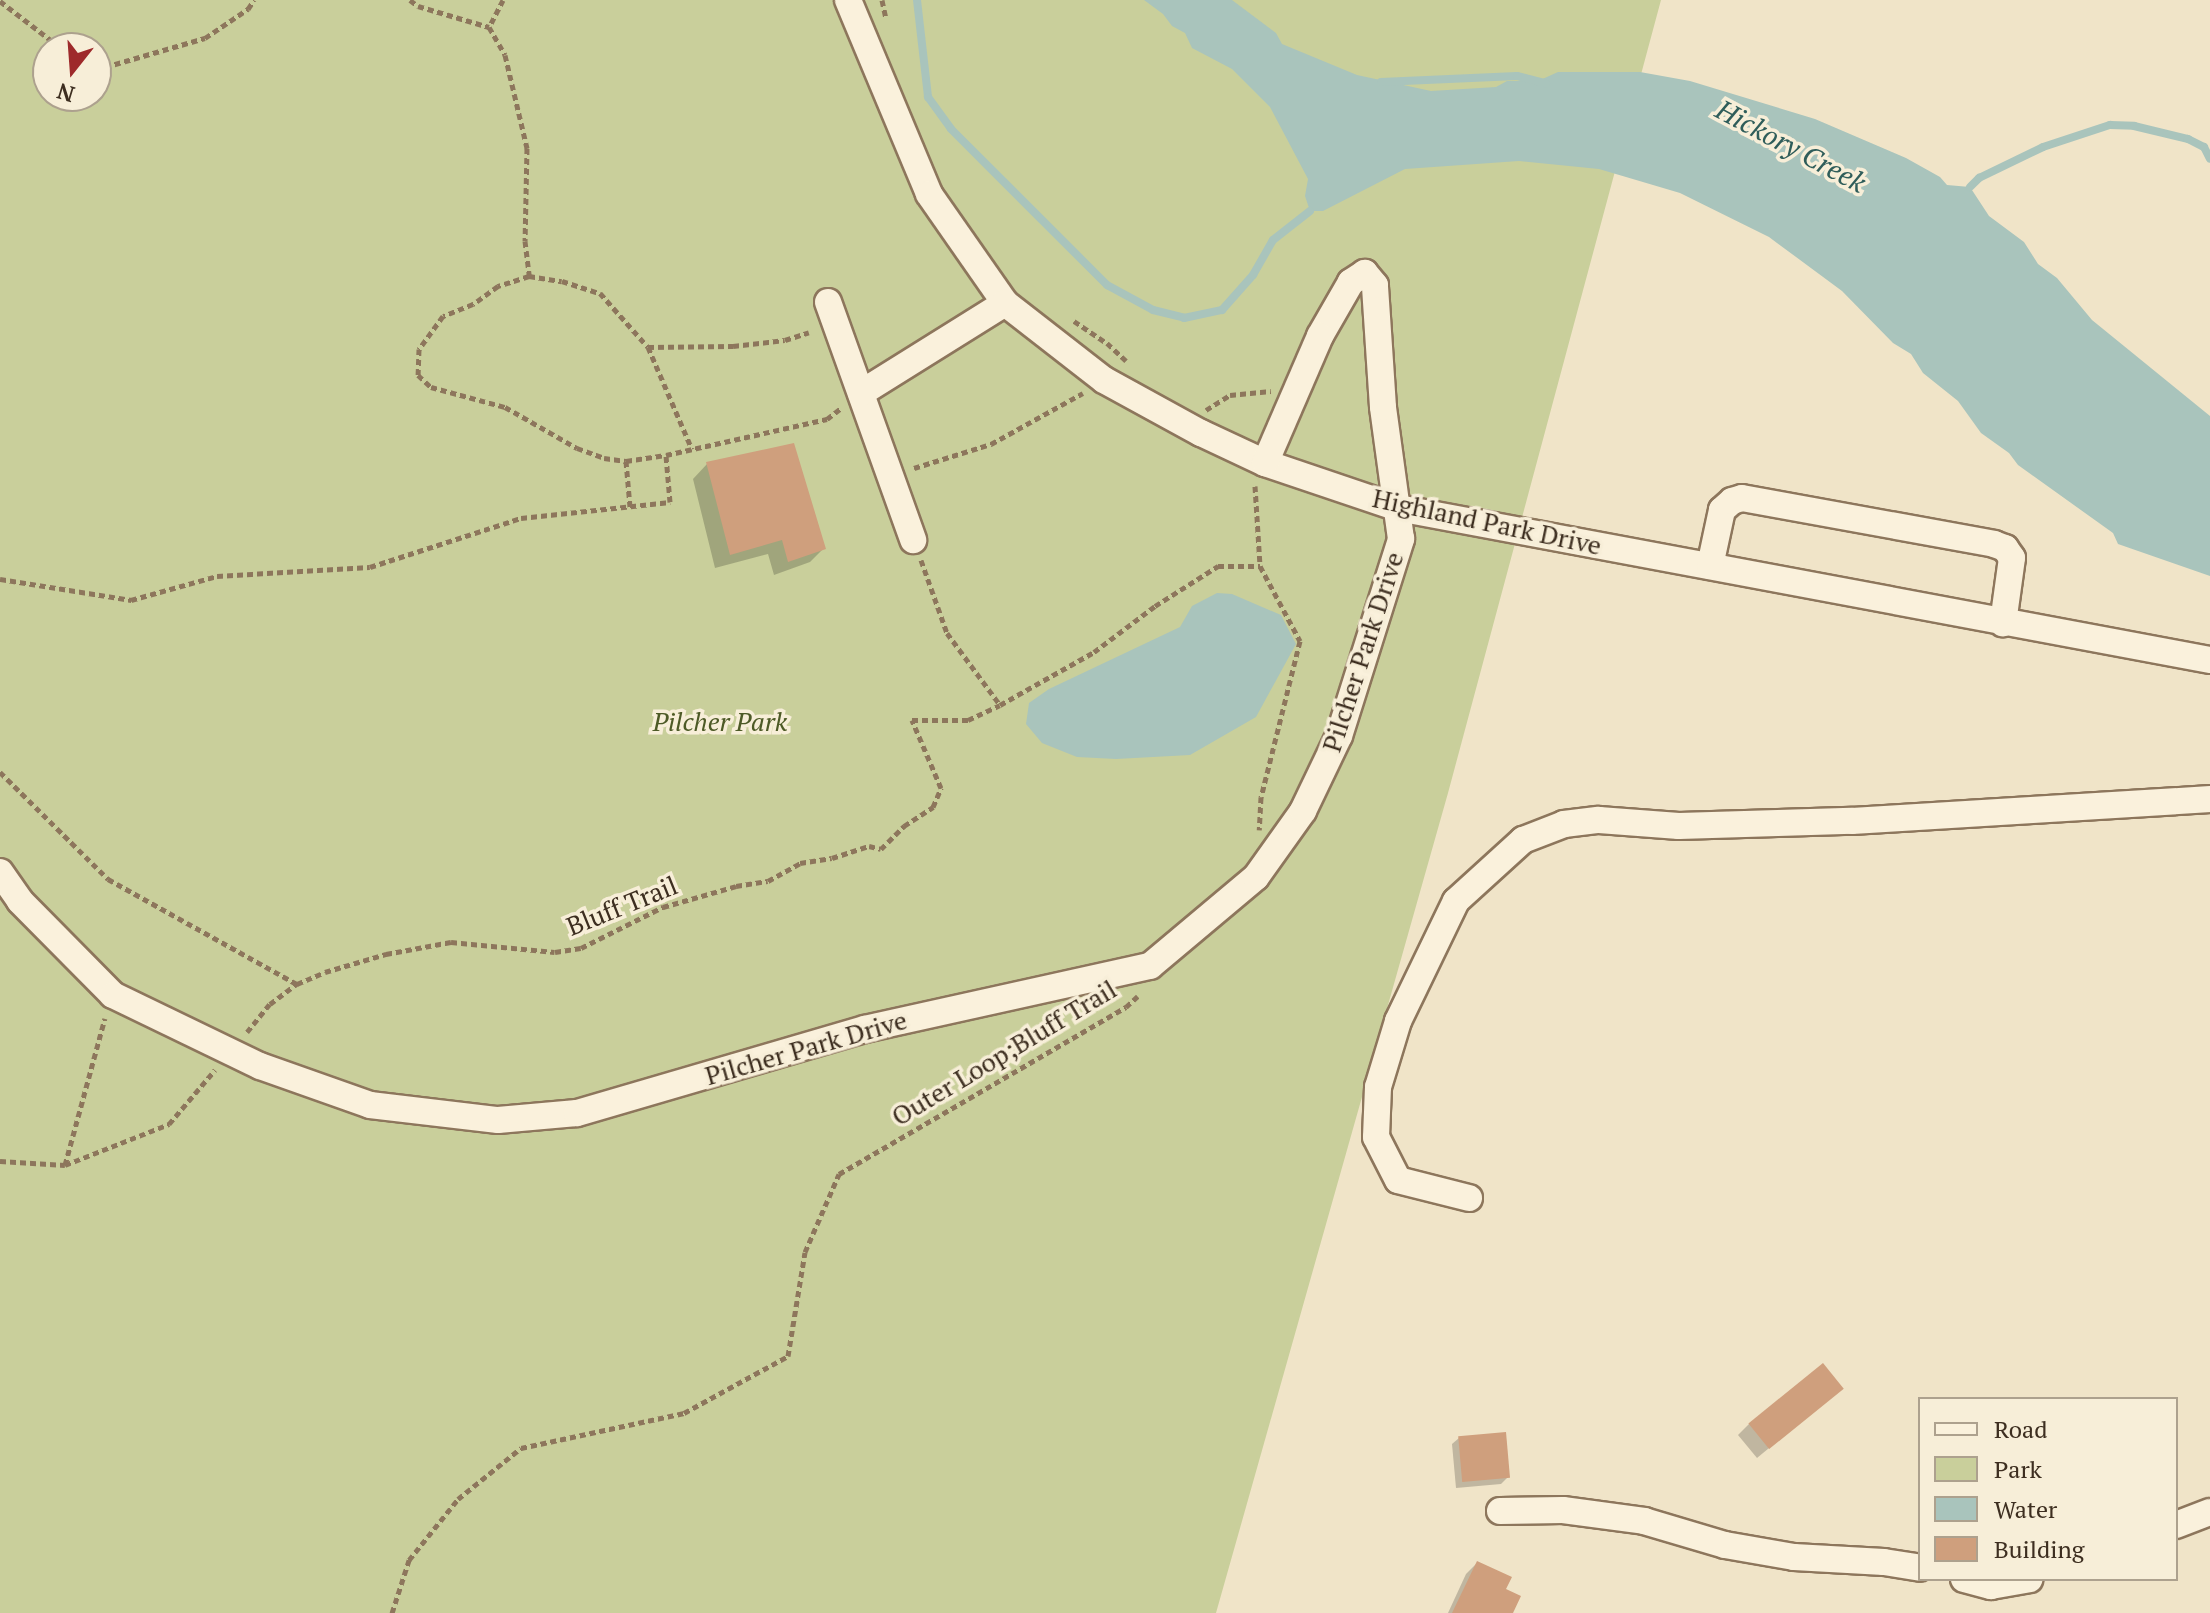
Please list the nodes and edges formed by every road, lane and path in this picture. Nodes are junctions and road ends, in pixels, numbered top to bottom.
1 (254, 0) edge
2 (410, 0) edge
3 (503, 0) edge
4 (848, 0) edge
5 (882, 0) edge
6 (0, 1) edge
7 (489, 27) junction
8 (888, 31) dead end
9 (40, 32) edge
10 (112, 65) edge
11 (529, 276) junction
12 (828, 302) dead end
13 (1005, 303) junction
14 (1072, 320) dead end
15 (809, 332) dead end
16 (648, 347) junction
17 (1127, 362) dead end
18 (1104, 380) junction
19 (861, 393) junction
20 (1296, 394) junction
21 (1184, 424) junction
22 (692, 449) junction
23 (666, 455) junction
24 (626, 461) junction
25 (1260, 470) junction
26 (890, 475) junction
27 (630, 507) junction
28 (1398, 508) junction
29 (913, 540) joint
30 (1260, 566) junction
31 (1710, 566) junction
32 (0, 579) edge
33 (2003, 623) junction
34 (2210, 660) edge
35 (1000, 705) junction
36 (0, 772) edge
37 (2210, 799) edge
38 (1258, 837) dead end
39 (0, 872) edge
40 (297, 984) junction
41 (1150, 985) dead end
42 (113, 995) junction
43 (231, 1051) junction
44 (0, 1161) edge
45 (65, 1165) junction
46 (1469, 1198) dead end
47 (1500, 1511) dead end
48 (2210, 1512) edge
49 (2178, 1524) edge
50 (1918, 1568) edge
51 (1972, 1581) edge
52 (2018, 1581) edge
53 (392, 1613) edge

1 - 10 path
2 - 7 path
3 - 7 path
4 - 13 street, Highland Park Drive
5 - 8 path
6 - 9 path
7 - 11 path
11 - 16 path
11 - 24 path
12 - 19 street
13 - 18 street, Highland Park Drive
13 - 19 street
14 - 17 path
15 - 16 path
16 - 22 path
18 - 21 street, Highland Park Drive
18 - 26 path
19 - 22 path
19 - 26 street
20 - 21 path
20 - 25 street
20 - 28 street, Pilcher Park Drive
21 - 25 street, Highland Park Drive
22 - 23 path
23 - 24 path
23 - 27 path
24 - 27 path
25 - 28 street, Highland Park Drive
25 - 30 path
26 - 29 street
27 - 32 path
28 - 31 street, Highland Park Drive
28 - 43 street, Pilcher Park Drive
29 - 35 path
30 - 35 path
30 - 38 path
31 - 33 street, Highland Park Drive
31 - 33 street
33 - 34 street, Highland Park Drive
35 - 40 path, Bluff Trail
36 - 40 path
37 - 46 street
39 - 42 street, Pilcher Park Drive
40 - 43 path, Bluff Trail
41 - 53 path, Outer Loop;Bluff Trail
42 - 43 street, Pilcher Park Drive
42 - 45 path
43 - 45 path, Bluff Trail
44 - 45 path, Bluff Trail
47 - 50 street
48 - 49 street
51 - 52 street

